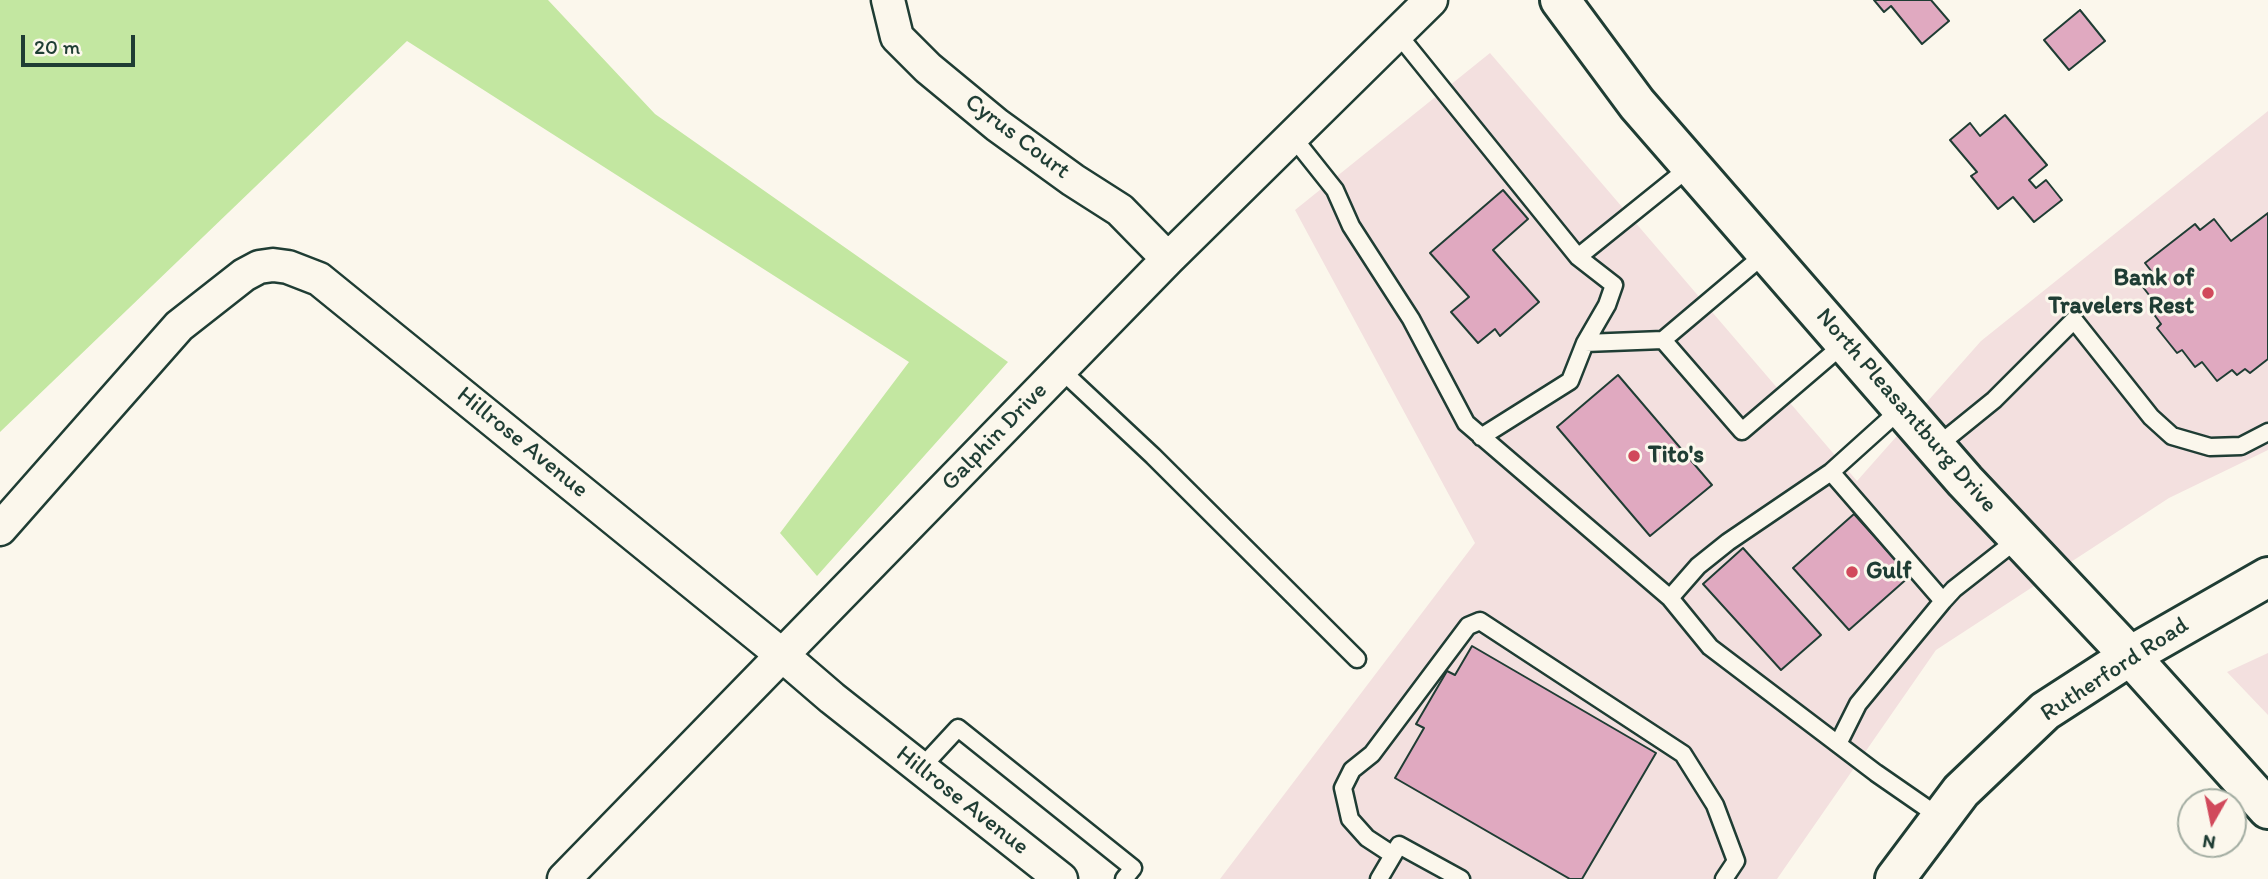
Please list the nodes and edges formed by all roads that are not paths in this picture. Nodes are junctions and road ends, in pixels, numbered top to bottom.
1 (888, 0) edge
2 (1431, 0) edge
3 (1560, 0) edge
4 (1397, 33) junction
5 (1292, 136) junction
6 (1691, 166) junction
7 (1766, 252) junction
8 (1578, 257) junction
9 (1168, 259) junction
10 (1663, 340) junction
11 (1585, 343) junction
12 (1845, 343) junction
13 (1060, 369) junction
14 (1902, 408) junction
15 (2268, 432) edge
16 (1481, 437) junction
17 (1936, 447) junction
18 (1830, 472) junction
19 (0, 529) edge
20 (2019, 538) junction
21 (2268, 577) edge
22 (1670, 598) junction
23 (1943, 601) junction
24 (782, 655) junction
25 (2130, 656) junction
26 (1357, 659) dead end
27 (1839, 744) junction
28 (921, 768) junction
29 (2268, 808) edge
30 (1941, 818) junction
31 (1393, 855) junction
32 (564, 879) edge
33 (1061, 879) edge
34 (1125, 879) edge
35 (1379, 879) edge
36 (1461, 879) edge
37 (1724, 879) edge
38 (1895, 879) edge

1 - 9 street, Cyrus Court
2 - 4 street, Galphin Drive
3 - 6 main road, North Pleasantburg Drive
4 - 5 street, Galphin Drive
4 - 8 lane
5 - 9 street, Galphin Drive
5 - 16 lane
6 - 7 main road, North Pleasantburg Drive
6 - 8 lane
7 - 10 lane
7 - 12 main road, North Pleasantburg Drive
8 - 11 lane
9 - 13 street, Galphin Drive
10 - 11 lane
10 - 12 lane
11 - 16 lane
12 - 14 main road, North Pleasantburg Drive
13 - 24 street, Galphin Drive
13 - 26 lane
14 - 17 main road, North Pleasantburg Drive
14 - 18 lane
15 - 17 lane
16 - 22 lane
17 - 20 main road, North Pleasantburg Drive
18 - 22 lane
18 - 23 lane
19 - 24 street, Hillrose Avenue
20 - 23 lane
20 - 25 main road, North Pleasantburg Drive
21 - 25 main road, Rutherford Road
22 - 27 lane
23 - 27 lane
24 - 28 street, Hillrose Avenue
24 - 32 street, Galphin Drive
25 - 29 main road, North Pleasantburg Drive
25 - 30 main road, Rutherford Road
27 - 30 lane
28 - 33 street, Hillrose Avenue
28 - 34 lane
30 - 38 main road, Rutherford Road
31 - 35 lane
31 - 36 lane
31 - 37 lane

